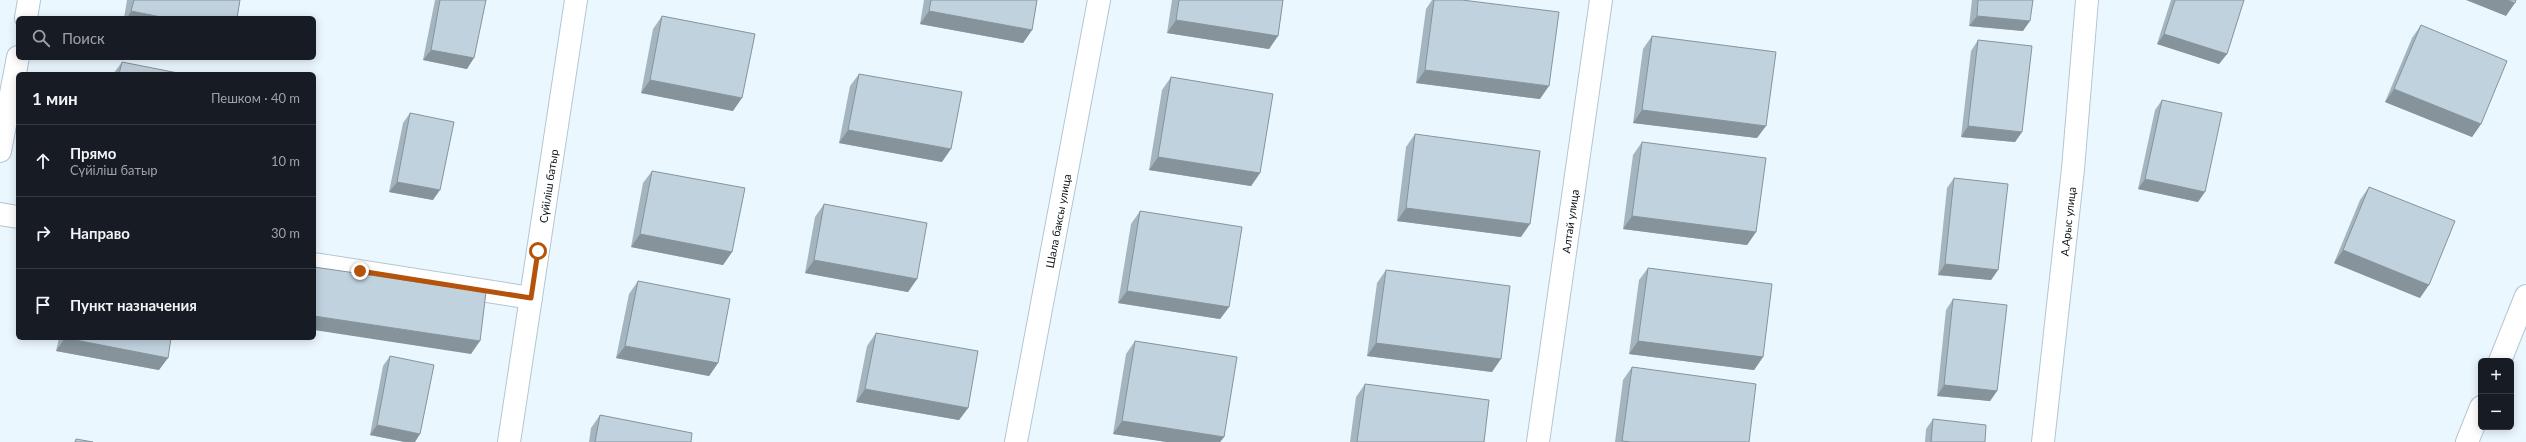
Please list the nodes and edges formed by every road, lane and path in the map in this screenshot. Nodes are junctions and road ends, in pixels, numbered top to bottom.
1 (29, 0) edge
2 (576, 0) edge
3 (1099, 0) edge
4 (1601, 0) edge
5 (2087, 0) edge
6 (26, 16) edge
7 (18, 60) edge
8 (0, 151) edge
9 (0, 214) edge
10 (16, 217) edge
11 (316, 264) edge
12 (2526, 296) edge
13 (531, 298) junction
14 (2501, 358) edge
15 (2478, 414) edge
16 (509, 442) edge
17 (1016, 442) edge
18 (1538, 442) edge
19 (2043, 442) edge
20 (2466, 442) edge

1 - 6 street
2 - 13 street, Сүйіліш батыр
3 - 17 street, Шала баксы улица
4 - 18 street, Алтай улица
5 - 19 street, А.Арыс улица
7 - 8 street
9 - 10 street
11 - 13 street
12 - 14 street
13 - 16 street, Сүйіліш батыр
15 - 20 street

